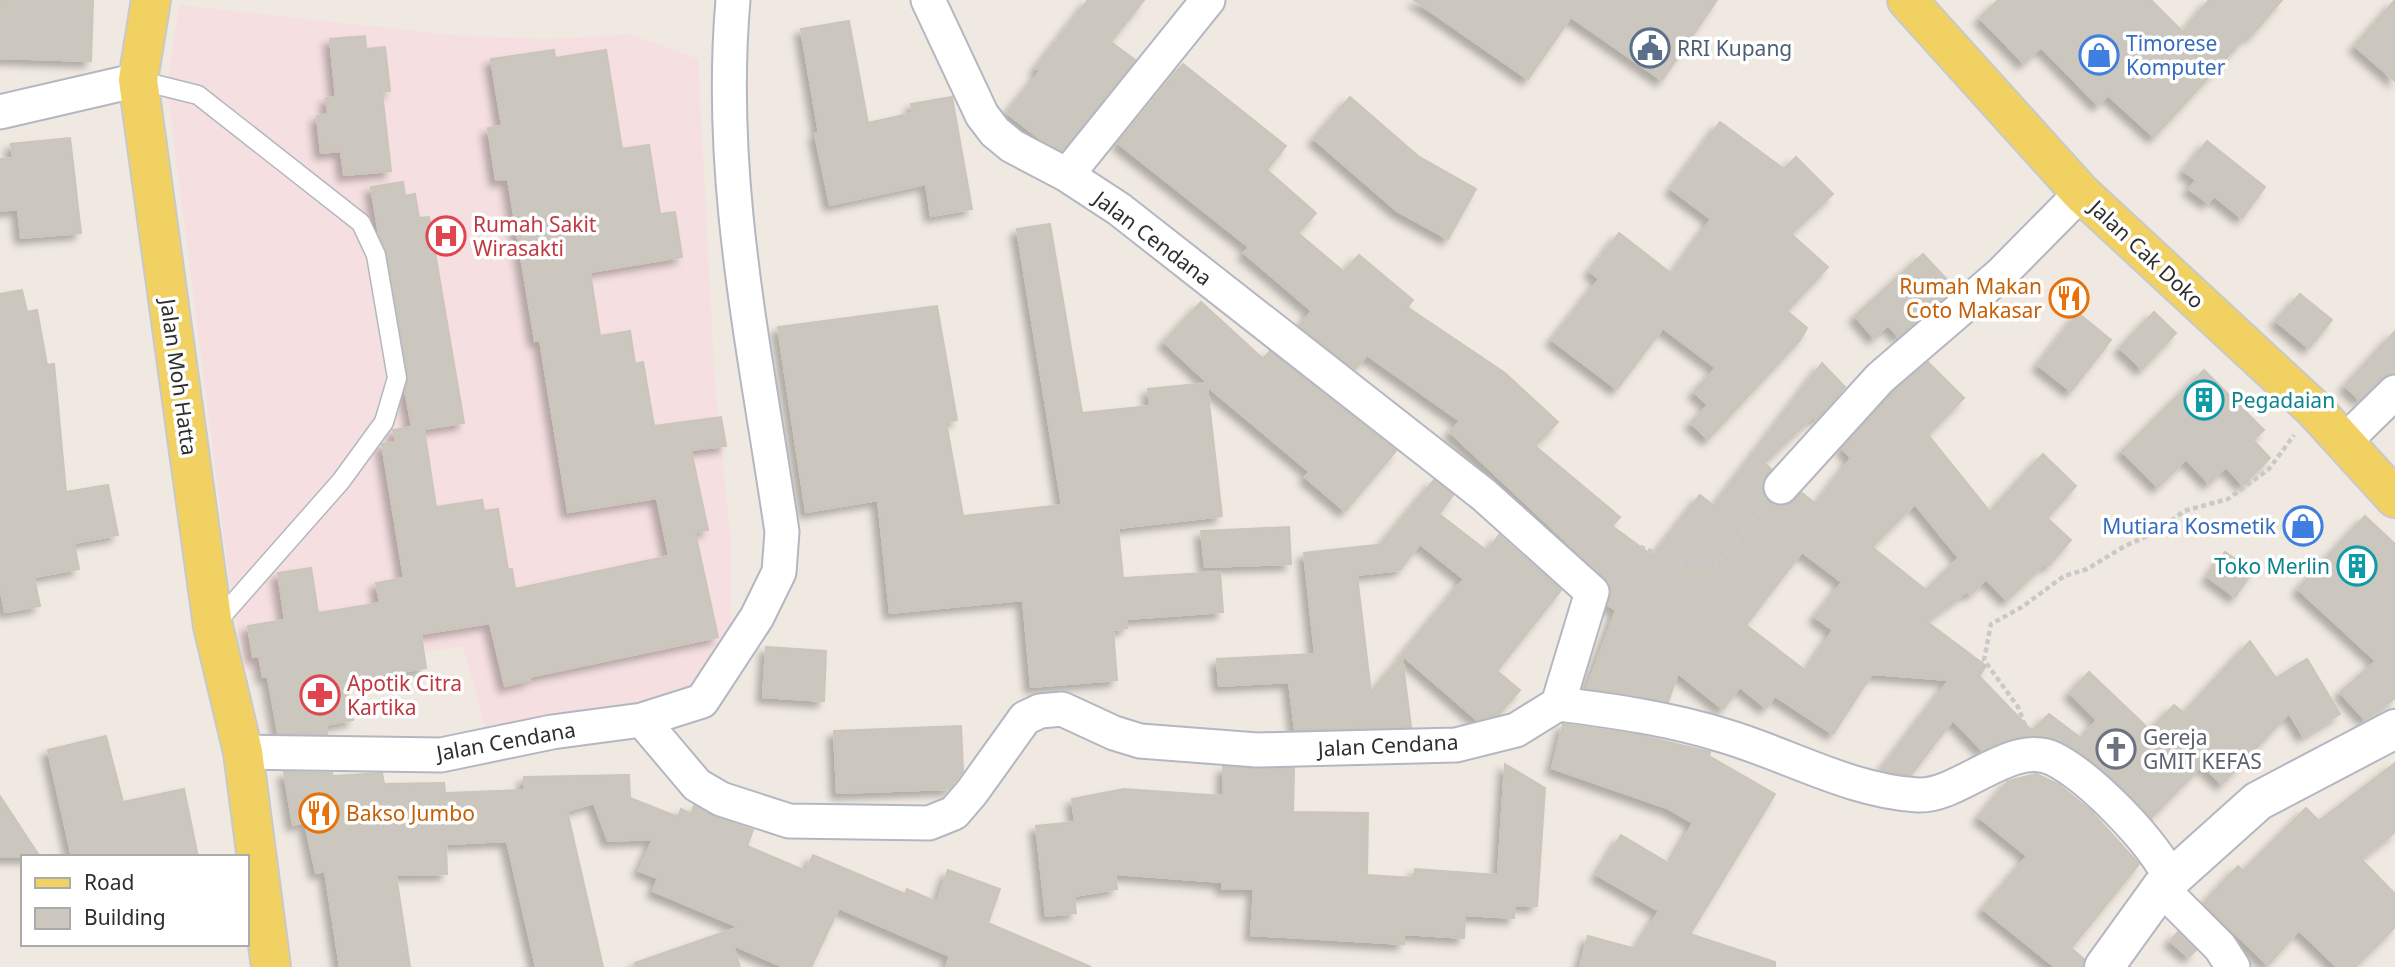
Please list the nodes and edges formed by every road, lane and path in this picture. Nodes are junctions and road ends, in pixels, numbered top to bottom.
1 (151, 0) edge
2 (733, 0) edge
3 (929, 0) edge
4 (1208, 0) edge
5 (1908, 0) edge
6 (138, 80) junction
7 (0, 112) edge
8 (1067, 175) junction
9 (2081, 193) junction
10 (2395, 392) edge
11 (2314, 409) junction
12 (2344, 442) junction
13 (1781, 487) joint
14 (2395, 498) edge
15 (1592, 592) junction
16 (213, 626) junction
17 (1558, 704) junction
18 (642, 720) junction
19 (2395, 729) edge
20 (243, 752) junction
21 (2036, 754) junction
22 (2166, 884) junction
23 (271, 967) edge
24 (2104, 967) edge
25 (2233, 967) edge

1 - 6 main road, Jalan Moh Hatta
2 - 18 street, Jalan Cendana
3 - 8 street, Jalan Cendana
4 - 8 street
5 - 9 main road, Jalan Cak Doko
6 - 7 street
6 - 16 main road, Jalan Moh Hatta
6 - 16 lane
8 - 15 street, Jalan Cendana
9 - 11 main road, Jalan Cak Doko
9 - 13 street
10 - 12 street
11 - 12 main road, Jalan Cak Doko
11 - 21 path
12 - 14 main road, Jalan Cak Doko
13 - 15 path
15 - 17 street
16 - 20 main road, Jalan Moh Hatta
17 - 18 street, Jalan Cendana
17 - 21 street
18 - 20 street, Jalan Cendana
19 - 22 street
20 - 23 main road, Jalan Moh Hatta
21 - 22 street
22 - 24 street
22 - 25 street

